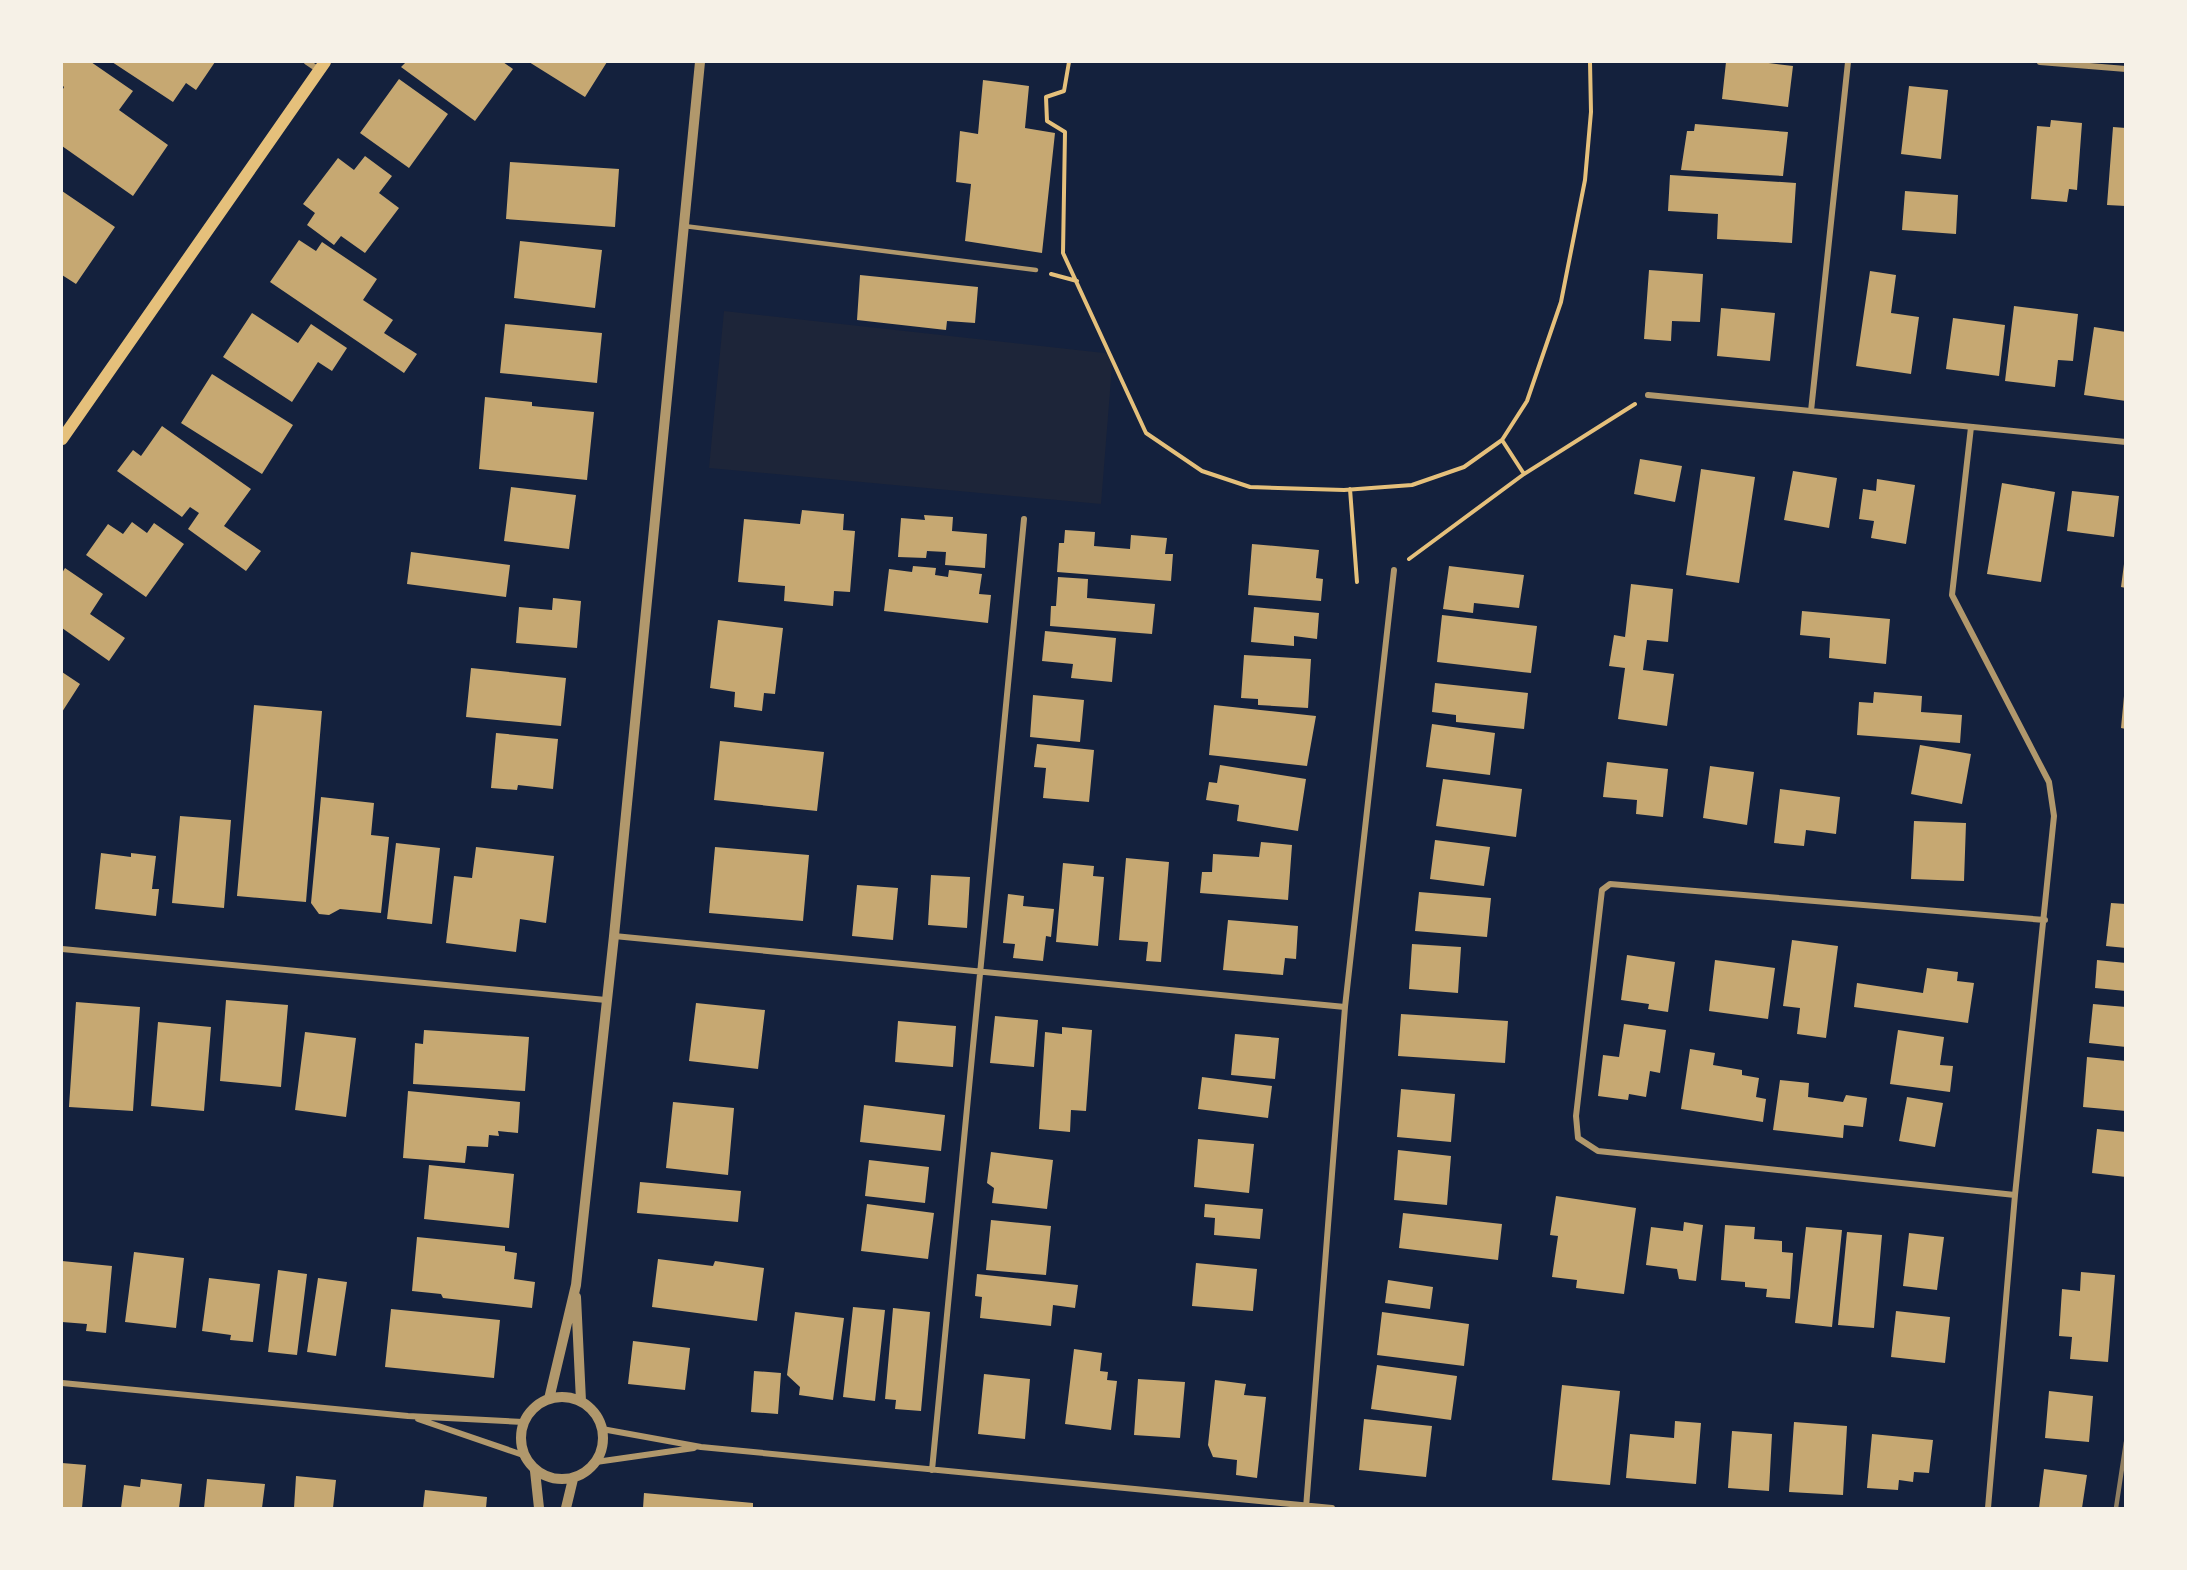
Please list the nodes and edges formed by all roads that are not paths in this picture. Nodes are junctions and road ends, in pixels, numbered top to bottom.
1 (307, 62) edge
2 (700, 62) edge
3 (1848, 62) edge
4 (2040, 62) edge
5 (322, 66) edge
6 (2126, 69) edge
7 (684, 226) junction
8 (1036, 270) road end
9 (1648, 395) road end
10 (1811, 411) junction
11 (1971, 426) junction
12 (62, 439) edge
13 (2126, 442) edge
14 (1024, 519) dead end
15 (1394, 570) road end
16 (2045, 920) junction
17 (614, 936) junction
18 (62, 949) edge
19 (980, 973) junction
20 (606, 1000) junction
21 (1346, 1007) junction
22 (2015, 1195) junction
23 (576, 1285) junction
24 (62, 1383) edge
25 (549, 1399) junction
26 (581, 1401) junction
27 (408, 1416) junction
28 (523, 1422) junction
29 (603, 1429) junction
30 (701, 1447) junction
31 (523, 1455) junction
32 (596, 1462) junction
33 (932, 1470) junction
34 (535, 1471) junction
35 (573, 1479) junction
36 (1306, 1507) edge
37 (539, 1509) edge
38 (566, 1509) edge
39 (1332, 1509) edge
40 (1988, 1509) edge

1 - 5 street
2 - 7 street
3 - 10 street
4 - 6 street
5 - 12 main road
7 - 8 lane
7 - 17 street
9 - 10 street
10 - 11 street
11 - 13 street
11 - 16 street
14 - 19 street
15 - 21 street
16 - 22 street
16 - 22 street
17 - 19 street
17 - 20 street
18 - 20 street
19 - 21 street
19 - 33 street
20 - 23 street
21 - 36 street
22 - 40 street
23 - 25 street
23 - 26 street
24 - 27 street
25 - 26 street
25 - 28 street
26 - 29 street
27 - 28 street
27 - 31 street
28 - 31 street
29 - 30 street
29 - 32 street
30 - 32 street
30 - 33 street
31 - 34 street
32 - 35 street
33 - 36 street
34 - 35 street
34 - 37 street
35 - 38 street
36 - 39 street

